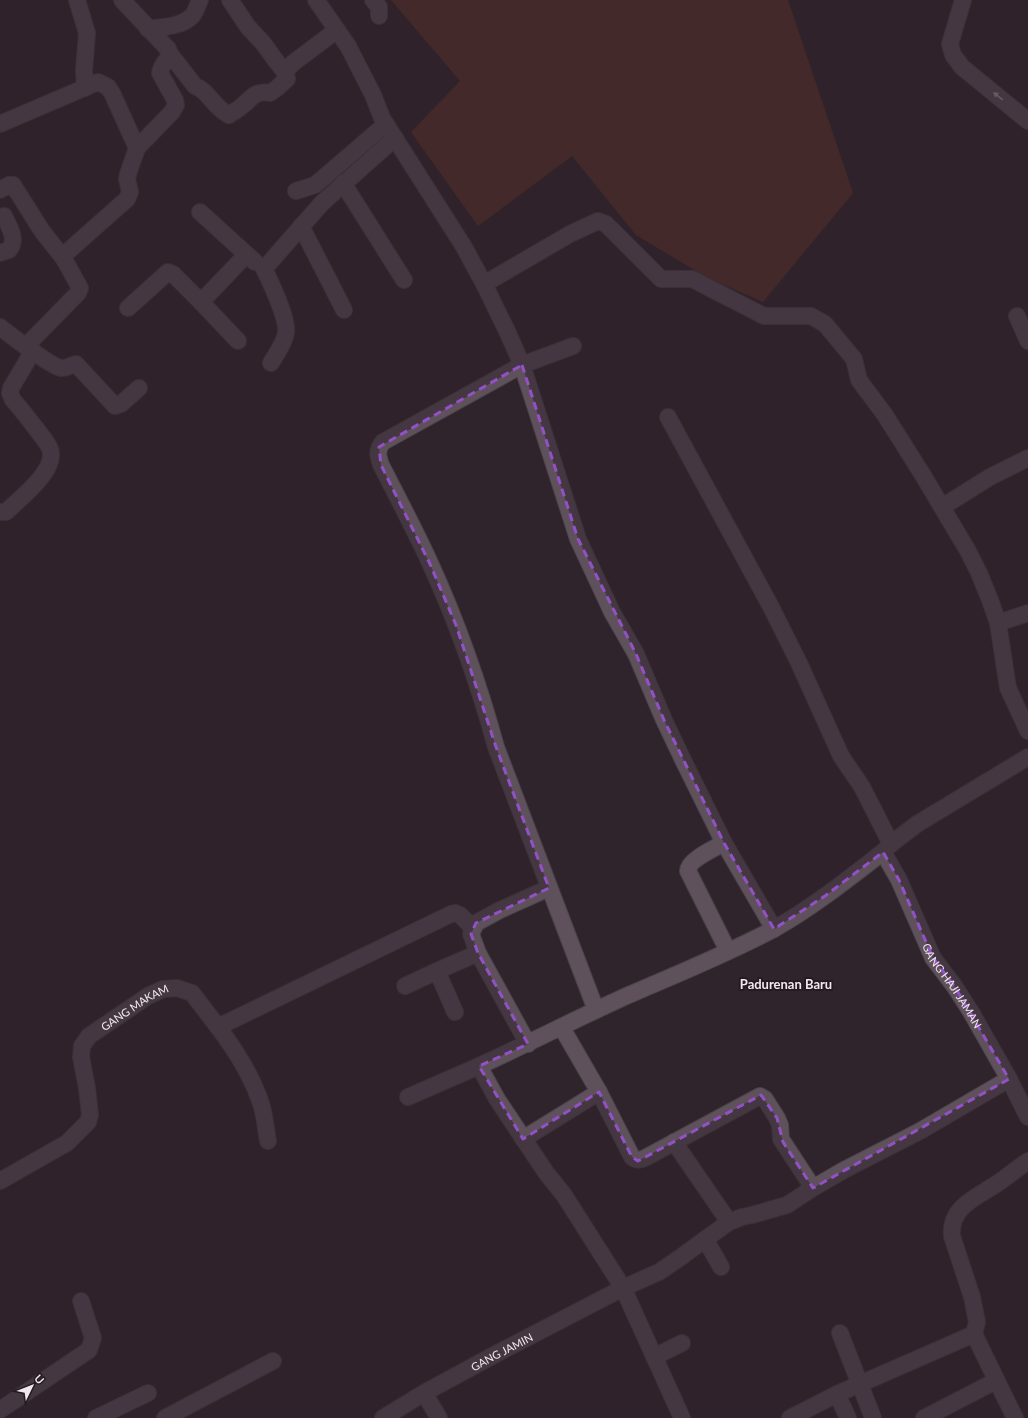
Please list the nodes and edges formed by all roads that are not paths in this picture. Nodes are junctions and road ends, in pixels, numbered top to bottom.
1 (77, 0) edge
2 (122, 0) edge
3 (200, 0) edge
4 (230, 0) edge
5 (372, 0) edge
6 (963, 0) edge
7 (322, 2) edge
8 (379, 16) dead end
9 (148, 29) junction
10 (338, 30) junction
11 (170, 54) junction
12 (285, 72) junction
13 (85, 88) junction
14 (1028, 121) edge
15 (0, 124) edge
16 (386, 124) junction
17 (395, 138) junction
18 (138, 148) junction
19 (343, 184) junction
20 (0, 190) edge
21 (296, 191) dead end
22 (200, 212) dead end
23 (4, 216) dead end
24 (301, 226) junction
25 (0, 253) edge
26 (246, 255) junction
27 (64, 259) junction
28 (264, 269) junction
29 (404, 280) dead end
30 (484, 284) junction
31 (201, 302) junction
32 (128, 308) dead end
33 (344, 310) dead end
34 (1017, 316) dead end
35 (0, 327) edge
36 (238, 341) dead end
37 (1028, 341) edge
38 (573, 346) dead end
39 (30, 349) junction
40 (271, 363) dead end
41 (522, 364) junction
42 (139, 388) dead end
43 (668, 417) dead end
44 (1028, 458) edge
45 (942, 507) junction
46 (0, 512) edge
47 (1028, 613) edge
48 (998, 623) junction
49 (1028, 731) edge
50 (1028, 757) edge
51 (724, 843) junction
52 (887, 848) junction
53 (549, 888) junction
54 (473, 928) junction
55 (774, 928) junction
56 (728, 951) junction
57 (478, 953) junction
58 (437, 970) junction
59 (405, 986) dead end
60 (596, 1010) junction
61 (455, 1012) dead end
62 (218, 1027) junction
63 (562, 1028) junction
64 (528, 1044) junction
65 (479, 1066) junction
66 (1009, 1079) junction
67 (599, 1092) junction
68 (408, 1097) dead end
69 (1028, 1117) edge
70 (523, 1139) junction
71 (268, 1141) dead end
72 (674, 1142) junction
73 (1028, 1161) edge
74 (0, 1181) edge
75 (813, 1188) junction
76 (729, 1222) junction
77 (705, 1239) junction
78 (721, 1267) dead end
79 (623, 1288) junction
80 (81, 1301) dead end
81 (840, 1333) dead end
82 (974, 1334) junction
83 (682, 1343) dead end
84 (654, 1357) junction
85 (272, 1360) dead end
86 (859, 1384) junction
87 (988, 1385) dead end
88 (148, 1393) dead end
89 (424, 1393) junction
90 (837, 1394) junction
91 (0, 1410) edge
92 (96, 1418) edge
93 (165, 1418) edge
94 (382, 1418) edge
95 (439, 1418) edge
96 (682, 1418) edge
97 (790, 1418) edge
98 (848, 1418) edge
99 (873, 1418) edge
100 (924, 1418) edge
101 (1014, 1418) edge

1 - 13 street
2 - 9 street
3 - 9 street
4 - 12 street
5 - 8 street
14 -> 6 street
7 - 10 street
9 - 11 street
10 - 12 street
10 - 16 street
11 - 12 street
11 - 18 street
13 - 15 street
13 - 18 street
16 - 17 street
16 - 21 street
17 - 19 street
17 - 30 street
18 - 27 street
19 - 24 street
19 - 29 street
20 - 27 street
22 - 26 street
23 - 25 street
24 - 28 street
24 - 33 street
26 - 28 street
26 - 31 street
27 - 39 street
28 - 40 street
30 - 41 street
30 - 45 street
31 - 32 street
31 - 36 street
34 - 37 street
35 - 39 street
38 - 41 street
39 - 42 street
39 - 46 street
41 - 51 street
41 - 53 street
43 - 52 street, GANG HAJI JAMAN
44 - 45 street
45 - 48 street
47 - 48 street
48 - 49 street
50 - 52 street
51 - 55 street
51 - 56 street
52 - 55 street
52 - 66 street, GANG HAJI JAMAN
53 - 54 street
53 - 60 street
54 - 57 street
54 - 62 street
55 - 56 street
56 - 60 street
57 - 58 street
57 - 64 street
58 - 59 street
58 - 61 street
60 - 63 street
62 - 71 street
62 - 74 street, GANG MAKAM
63 - 64 street
63 - 67 street
64 - 65 street
65 - 68 street
65 - 70 street
66 - 69 street, GANG HAJI JAMAN
66 - 75 street, GANG JAMIN
67 - 70 street
67 - 72 street
70 - 79 street
72 - 75 street
72 - 76 street
73 - 82 street
75 - 76 street, GANG JAMIN
76 - 77 street, GANG JAMIN
77 - 78 street
77 - 79 street, GANG JAMIN
79 - 84 street
79 - 89 street, GANG JAMIN
80 - 91 street
81 - 86 street
82 - 86 street
82 - 101 street
83 - 84 street
84 - 96 street
85 - 93 street
86 - 90 street
86 - 99 street
87 - 100 street
88 - 92 street
89 - 94 street, GANG JAMIN
89 - 95 street
90 - 97 street
90 - 98 street

